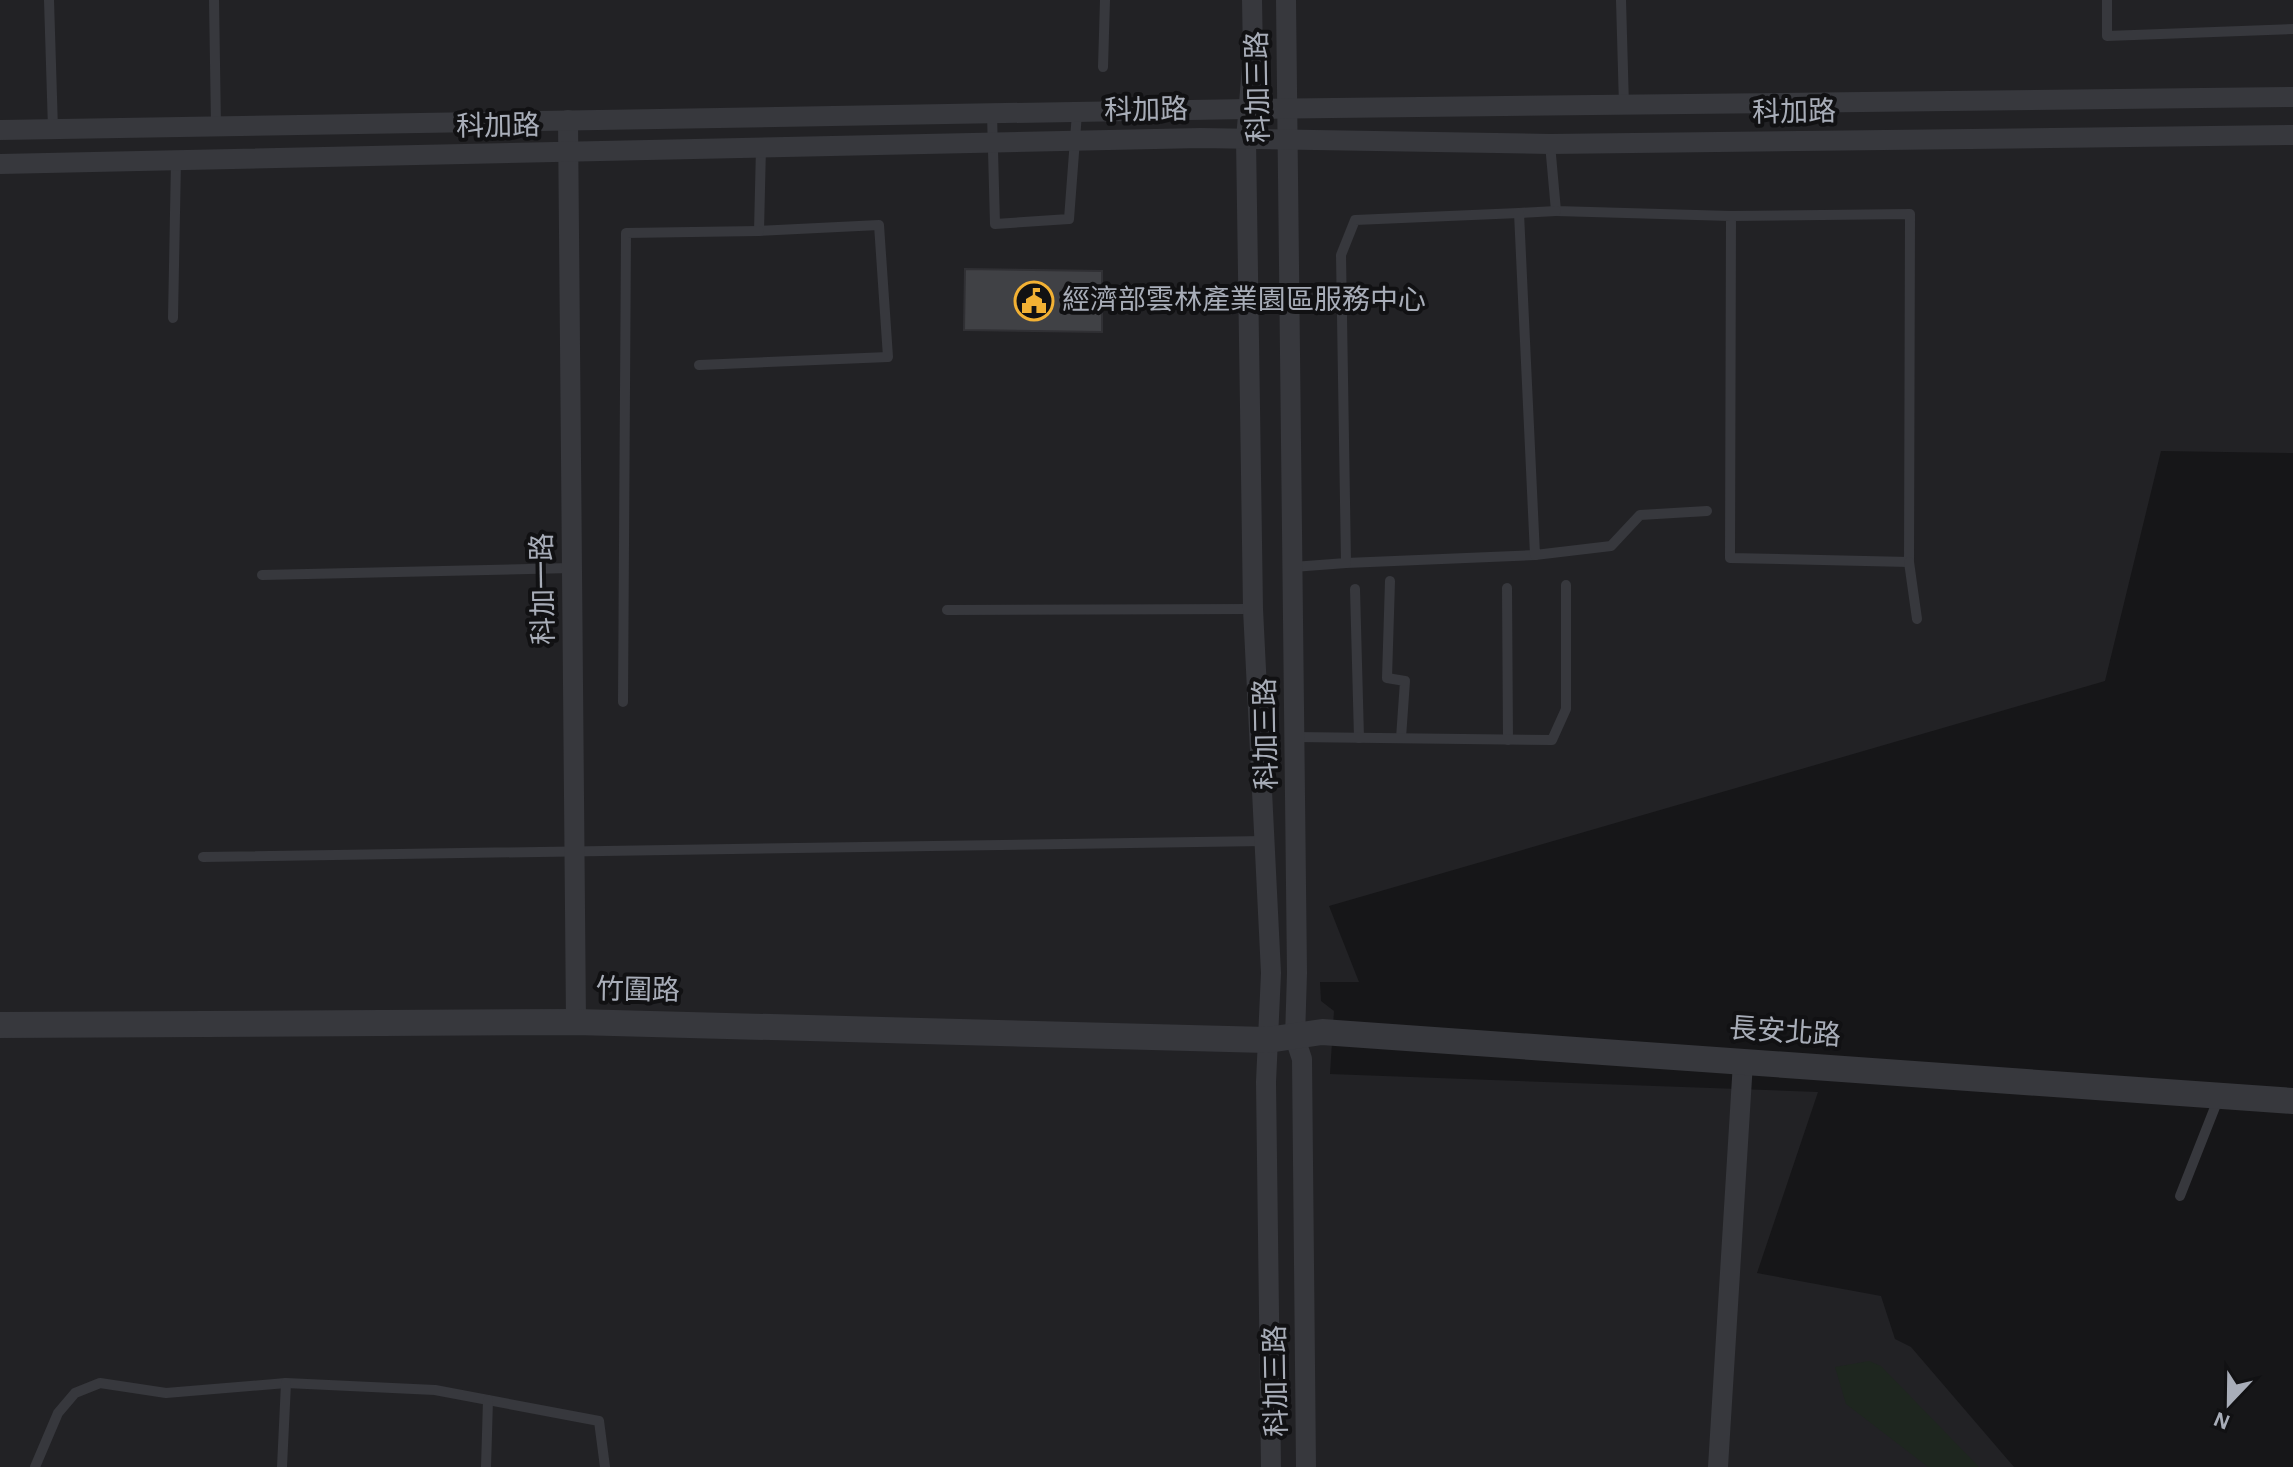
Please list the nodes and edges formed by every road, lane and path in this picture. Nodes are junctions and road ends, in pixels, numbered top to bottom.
1 (49, 0) edge
2 (214, 0) edge
3 (1105, 0) edge
4 (1252, 0) edge
5 (1286, 0) edge
6 (1621, 0) edge
7 (2107, 0) edge
8 (2293, 29) edge
9 (1103, 67) dead end
10 (2293, 97) edge
11 (1624, 106) junction
12 (1248, 109) junction
13 (1287, 109) junction
14 (1077, 113) junction
15 (992, 114) junction
16 (568, 120) junction
17 (216, 126) junction
18 (53, 129) junction
19 (0, 130) edge
20 (2293, 135) edge
21 (1288, 138) junction
22 (1246, 139) junction
23 (1075, 141) junction
24 (993, 142) junction
25 (1550, 144) junction
26 (761, 147) junction
27 (568, 154) junction
28 (176, 161) junction
29 (0, 164) edge
30 (1556, 211) junction
31 (1519, 213) junction
32 (1731, 216) junction
33 (759, 231) junction
34 (173, 318) dead end
35 (699, 365) dead end
36 (1707, 511) dead end
37 (1535, 555) junction
38 (1909, 562) junction
39 (1346, 563) junction
40 (1293, 567) junction
41 (572, 568) junction
42 (262, 575) dead end
43 (1390, 581) dead end
44 (1566, 585) dead end
45 (1507, 588) dead end
46 (1355, 589) dead end
47 (1253, 609) junction
48 (947, 610) dead end
49 (1917, 619) dead end
50 (623, 702) dead end
51 (1295, 737) junction
52 (1359, 738) junction
53 (1401, 738) junction
54 (1508, 740) junction
55 (1264, 841) junction
56 (577, 853) junction
57 (203, 857) dead end
58 (576, 1022) junction
59 (0, 1025) edge
60 (1278, 1038) junction
61 (1743, 1062) junction
62 (2219, 1096) junction
63 (2293, 1101) edge
64 (2180, 1196) dead end
65 (286, 1383) junction
66 (488, 1400) junction
67 (35, 1467) edge
68 (282, 1467) edge
69 (486, 1467) edge
70 (605, 1467) edge
71 (1271, 1467) edge
72 (1306, 1467) edge
73 (1718, 1467) edge

1 - 18 lane
2 - 17 lane
3 - 9 lane
4 - 12 street, 科加三路
5 - 13 street, 科加三路
6 - 11 lane
7 - 8 lane
10 - 11 street, 科加路
11 - 13 street, 科加路
12 - 13 street, 科加路
12 - 14 street, 科加路
12 - 22 street, 科加三路
13 - 21 street, 科加三路
14 - 15 street, 科加路
14 - 23 lane
15 - 16 street, 科加路
15 - 24 lane
16 - 17 street, 科加路
16 - 27 street, 科加一路
17 - 18 street, 科加路
18 - 19 street, 科加路
20 - 25 street, 科加路
21 - 22 street, 科加路
21 - 25 street, 科加路
21 - 40 street, 科加三路
22 - 23 street, 科加路
22 - 47 street, 科加三路
23 - 24 street, 科加路
23 - 24 lane
24 - 26 street, 科加路
25 - 30 lane
26 - 27 street, 科加路
26 - 33 lane
27 - 28 street, 科加路
27 - 41 street, 科加一路
28 - 29 street, 科加路
28 - 34 lane
30 - 31 lane
30 - 32 lane
31 - 37 lane
31 - 39 lane
32 - 38 lane
32 - 38 lane
33 - 35 lane
33 - 50 lane
36 - 37 lane
37 - 39 lane
38 - 49 lane
39 - 40 lane
40 - 51 street, 科加三路
41 - 42 lane
41 - 56 street, 科加一路
43 - 53 lane
44 - 54 lane
45 - 54 lane
46 - 52 lane
47 - 48 lane
47 - 55 street, 科加三路
51 - 52 lane
51 - 60 street, 科加三路
52 - 53 lane
53 - 54 lane
55 - 56 lane
55 - 60 street, 科加三路
56 - 57 lane
56 - 58 street, 科加一路
58 - 59 street, 竹圍路
58 - 60 street, 竹圍路
60 - 61 street, 長安北路
60 - 71 street, 科加三路
60 - 72 street, 科加三路
61 - 62 street, 長安北路
61 - 73 street
62 - 63 street, 長安北路
62 - 64 lane
65 - 66 lane
65 - 67 lane
65 - 68 lane
66 - 69 lane
66 - 70 lane

